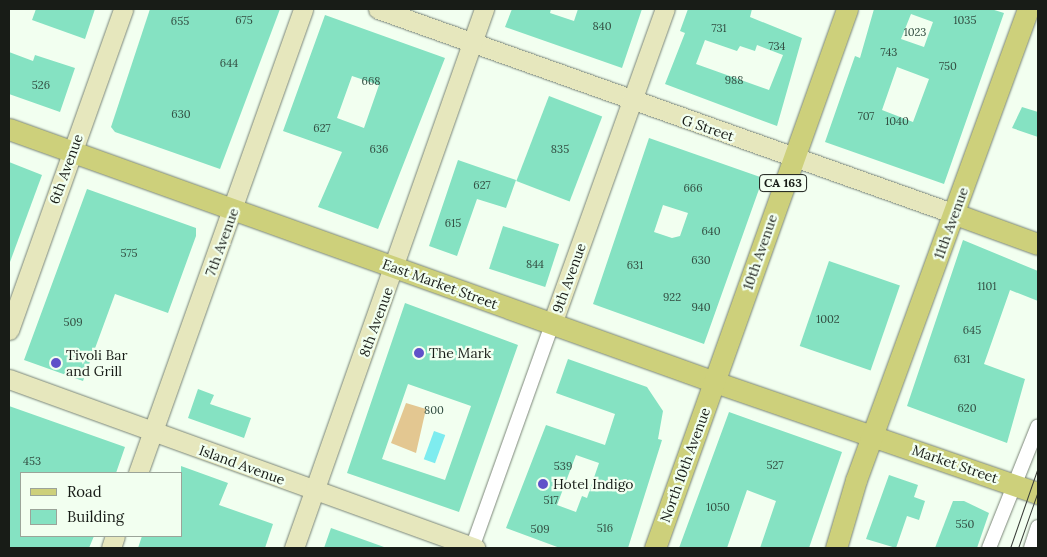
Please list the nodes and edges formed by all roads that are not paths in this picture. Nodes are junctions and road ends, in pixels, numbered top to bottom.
1 (123, 9) edge
2 (303, 9) edge
3 (378, 9) edge
4 (484, 9) edge
5 (665, 9) edge
6 (846, 9) edge
7 (1028, 9) edge
8 (472, 42) junction
9 (632, 102) junction
10 (9, 129) edge
11 (72, 152) junction
12 (792, 158) junction
13 (234, 210) junction
14 (955, 214) junction
15 (1038, 244) edge
16 (396, 268) junction
17 (552, 324) junction
18 (9, 330) edge
19 (9, 379) edge
20 (715, 382) junction
21 (1038, 426) edge
22 (152, 433) junction
23 (872, 436) junction
24 (138, 472) edge
25 (1014, 484) junction
26 (314, 491) junction
27 (1038, 493) edge
28 (1038, 527) edge
29 (294, 548) edge
30 (474, 548) edge
31 (656, 548) edge
32 (836, 548) edge
33 (989, 548) edge
34 (1031, 548) edge

1 - 11 street, 6th Avenue
2 - 13 street, 7th Avenue
3 - 8 street, G Street
4 - 8 street, 8th Avenue
5 - 9 street, 9th Avenue
6 - 12 main road, 10th Avenue / CA 163
7 - 14 main road, 11th Avenue
8 - 9 street, G Street
8 - 16 street, 8th Avenue
9 - 12 street, G Street
9 - 17 street, 9th Avenue
10 - 11 main road, East Market Street
11 - 13 main road, East Market Street
11 - 18 street, 6th Avenue
12 - 14 street, G Street
12 - 20 main road, 10th Avenue / CA 163
13 - 16 main road, East Market Street
13 - 22 street, 7th Avenue
14 - 15 main road, G Street
14 - 23 main road, 11th Avenue
16 - 17 main road, East Market Street
16 - 26 street, 8th Avenue
17 - 20 main road, East Market Street
17 - 30 street, 9th Avenue
19 - 22 street, Island Avenue
20 - 23 main road, East Market Street
20 - 31 main road, North 10th Avenue / CA 163
21 - 25 street
22 - 24 street, 7th Avenue
22 - 26 street, Island Avenue
23 - 25 main road, Market Street
23 - 32 main road, 11th Avenue
25 - 27 main road, Market Street
25 - 33 street
26 - 29 street, 8th Avenue
26 - 30 street, Island Avenue
28 - 34 street

